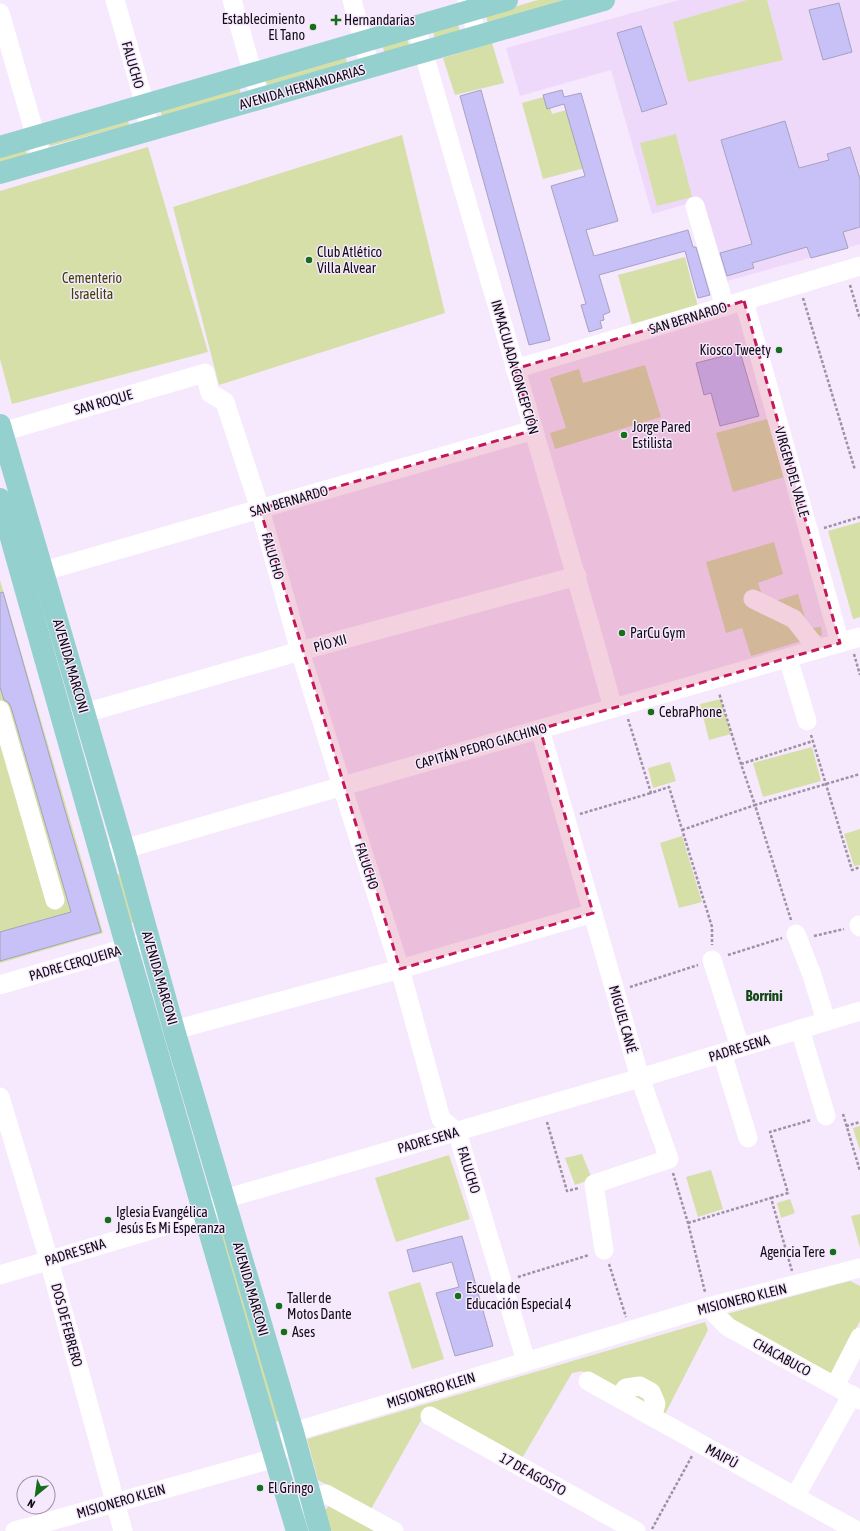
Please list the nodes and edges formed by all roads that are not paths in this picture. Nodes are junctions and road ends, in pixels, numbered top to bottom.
1 (115, 0) edge
2 (232, 0) edge
3 (352, 0) edge
4 (507, 0) edge
5 (592, 2) edge
6 (469, 5) edge
7 (0, 13) edge
8 (416, 26) junction
9 (477, 35) junction
10 (363, 42) junction
11 (423, 51) junction
12 (370, 67) junction
13 (253, 74) junction
14 (260, 99) junction
15 (145, 105) junction
16 (149, 131) junction
17 (36, 136) junction
18 (0, 147) edge
19 (44, 162) junction
20 (0, 173) edge
21 (696, 206) dead end
22 (853, 268) edge
23 (744, 301) junction
24 (725, 306) junction
25 (515, 369) junction
26 (205, 373) joint
27 (1, 428) edge
28 (534, 430) junction
29 (0, 499) edge
30 (260, 509) junction
31 (44, 571) junction
32 (577, 576) junction
33 (753, 599) dead end
34 (850, 640) edge
35 (815, 650) junction
36 (300, 651) junction
37 (788, 658) junction
38 (619, 706) junction
39 (0, 710) edge
40 (85, 713) junction
41 (807, 721) dead end
42 (540, 729) junction
43 (342, 786) junction
44 (124, 849) junction
45 (101, 857) junction
46 (55, 900) dead end
47 (593, 913) junction
48 (796, 934) road end
49 (149, 941) junction
50 (127, 948) junction
51 (712, 960) road end
52 (400, 969) junction
53 (0, 985) edge
54 (860, 1011) edge
55 (826, 1021) junction
56 (800, 1029) junction
57 (174, 1030) junction
58 (731, 1050) junction
59 (640, 1078) junction
60 (0, 1098) edge
61 (826, 1116) road end
62 (457, 1132) junction
63 (748, 1138) dead end
64 (224, 1199) junction
65 (205, 1214) junction
66 (604, 1250) road end
67 (49, 1260) junction
68 (857, 1272) edge
69 (0, 1275) edge
70 (708, 1307) junction
71 (860, 1337) edge
72 (526, 1361) junction
73 (588, 1381) dead end
74 (835, 1386) junction
75 (856, 1398) edge
76 (430, 1416) dead end
77 (293, 1432) junction
78 (275, 1458) junction
79 (795, 1497) junction
80 (311, 1500) junction
81 (114, 1502) junction
82 (291, 1507) junction
83 (14, 1531) edge
84 (123, 1531) edge
85 (298, 1531) edge
86 (320, 1531) edge
87 (394, 1531) edge
88 (636, 1531) edge
89 (857, 1531) edge

1 - 15 street, FALUCHO
2 - 13 street
3 - 10 street
4 - 6 main road, AVENIDA HERNANDARIAS
5 - 9 main road, AVENIDA HERNANDARIAS
6 - 8 main road, AVENIDA HERNANDARIAS
6 - 9 street
7 - 17 street
8 - 10 main road, AVENIDA HERNANDARIAS
8 - 11 street, INMACULADA CONCEPCIÓN
9 - 11 main road, AVENIDA HERNANDARIAS
10 - 12 street
10 - 13 main road, AVENIDA HERNANDARIAS
11 - 12 main road, AVENIDA HERNANDARIAS
11 - 25 street, INMACULADA CONCEPCIÓN
12 - 14 main road, AVENIDA HERNANDARIAS
13 - 14 street
13 - 15 main road, AVENIDA HERNANDARIAS
14 - 16 main road, AVENIDA HERNANDARIAS
15 - 16 street, FALUCHO
15 - 17 main road, AVENIDA HERNANDARIAS
16 - 19 main road, AVENIDA HERNANDARIAS
17 - 18 main road, AVENIDA HERNANDARIAS
17 - 19 street
19 - 20 main road, AVENIDA HERNANDARIAS
21 - 24 street
22 - 23 street, SAN BERNARDO
23 - 24 street, SAN BERNARDO
23 - 34 street, VIRGEN DEL VALLE
24 - 25 street, SAN BERNARDO
25 - 28 street, INMACULADA CONCEPCIÓN
26 - 27 street, SAN ROQUE
26 - 30 street, FALUCHO
27 - 31 main road, AVENIDA MARCONI
28 - 30 street, SAN BERNARDO
28 - 32 street, INMACULADA CONCEPCIÓN
29 - 45 main road, AVENIDA MARCONI
30 - 31 street, SAN BERNARDO
30 - 36 street, FALUCHO
31 - 40 main road, AVENIDA MARCONI
32 - 36 street, PÍO XII
32 - 38 street, INMACULADA CONCEPCIÓN
33 - 35 street
34 - 35 street, CAPITÁN PEDRO GIACHINO
35 - 37 street, CAPITÁN PEDRO GIACHINO
36 - 40 street, PÍO XII
36 - 43 street, FALUCHO
37 - 38 street, CAPITÁN PEDRO GIACHINO
37 - 41 street
38 - 42 street, CAPITÁN PEDRO GIACHINO
39 - 46 street
40 - 44 main road, AVENIDA MARCONI
42 - 43 street, CAPITÁN PEDRO GIACHINO
42 - 47 street, MIGUEL CANÉ
43 - 44 street, CAPITÁN PEDRO GIACHINO
43 - 52 street, FALUCHO
44 - 45 street, CAPITÁN PEDRO GIACHINO
44 - 49 main road, AVENIDA MARCONI
45 - 50 main road, AVENIDA MARCONI
47 - 52 street
47 - 59 street, MIGUEL CANÉ
48 - 55 street
49 - 50 street, PADRE CERQUEIRA
49 - 57 main road, AVENIDA MARCONI
50 - 53 street, PADRE CERQUEIRA
50 - 65 main road, AVENIDA MARCONI
51 - 58 street
52 - 57 street
52 - 62 street, FALUCHO
54 - 55 street, PADRE SENA
55 - 56 street, PADRE SENA
56 - 58 street, PADRE SENA
56 - 61 street
57 - 64 main road, AVENIDA MARCONI
58 - 59 street, PADRE SENA
58 - 63 street
59 - 62 street, PADRE SENA
59 - 66 street, MIGUEL CANÉ
60 - 67 street, DOS DE FEBRERO
62 - 64 street, PADRE SENA
62 - 72 street, FALUCHO
64 - 65 street, PADRE SENA
64 - 77 main road, AVENIDA MARCONI
65 - 67 street, PADRE SENA
65 - 78 main road, AVENIDA MARCONI
67 - 69 street, PADRE SENA
67 - 81 street, DOS DE FEBRERO
68 - 70 street, MISIONERO KLEIN
70 - 72 street, MISIONERO KLEIN
70 - 74 street, CHACABUCO
71 - 74 street
72 - 77 street, MISIONERO KLEIN
73 - 79 street, MAIPÚ
74 - 75 street, CHACABUCO
75 - 79 street
76 - 88 street, 17 DE AGOSTO
77 - 78 street
77 - 80 main road, AVENIDA MARCONI
78 - 81 street, MISIONERO KLEIN
78 - 82 main road, AVENIDA MARCONI
79 - 89 street, MAIPÚ
80 - 82 street
80 - 86 main road, AVENIDA MARCONI
80 - 87 street
81 - 83 street, MISIONERO KLEIN
81 - 84 street, DOS DE FEBRERO
82 - 85 main road, AVENIDA MARCONI

